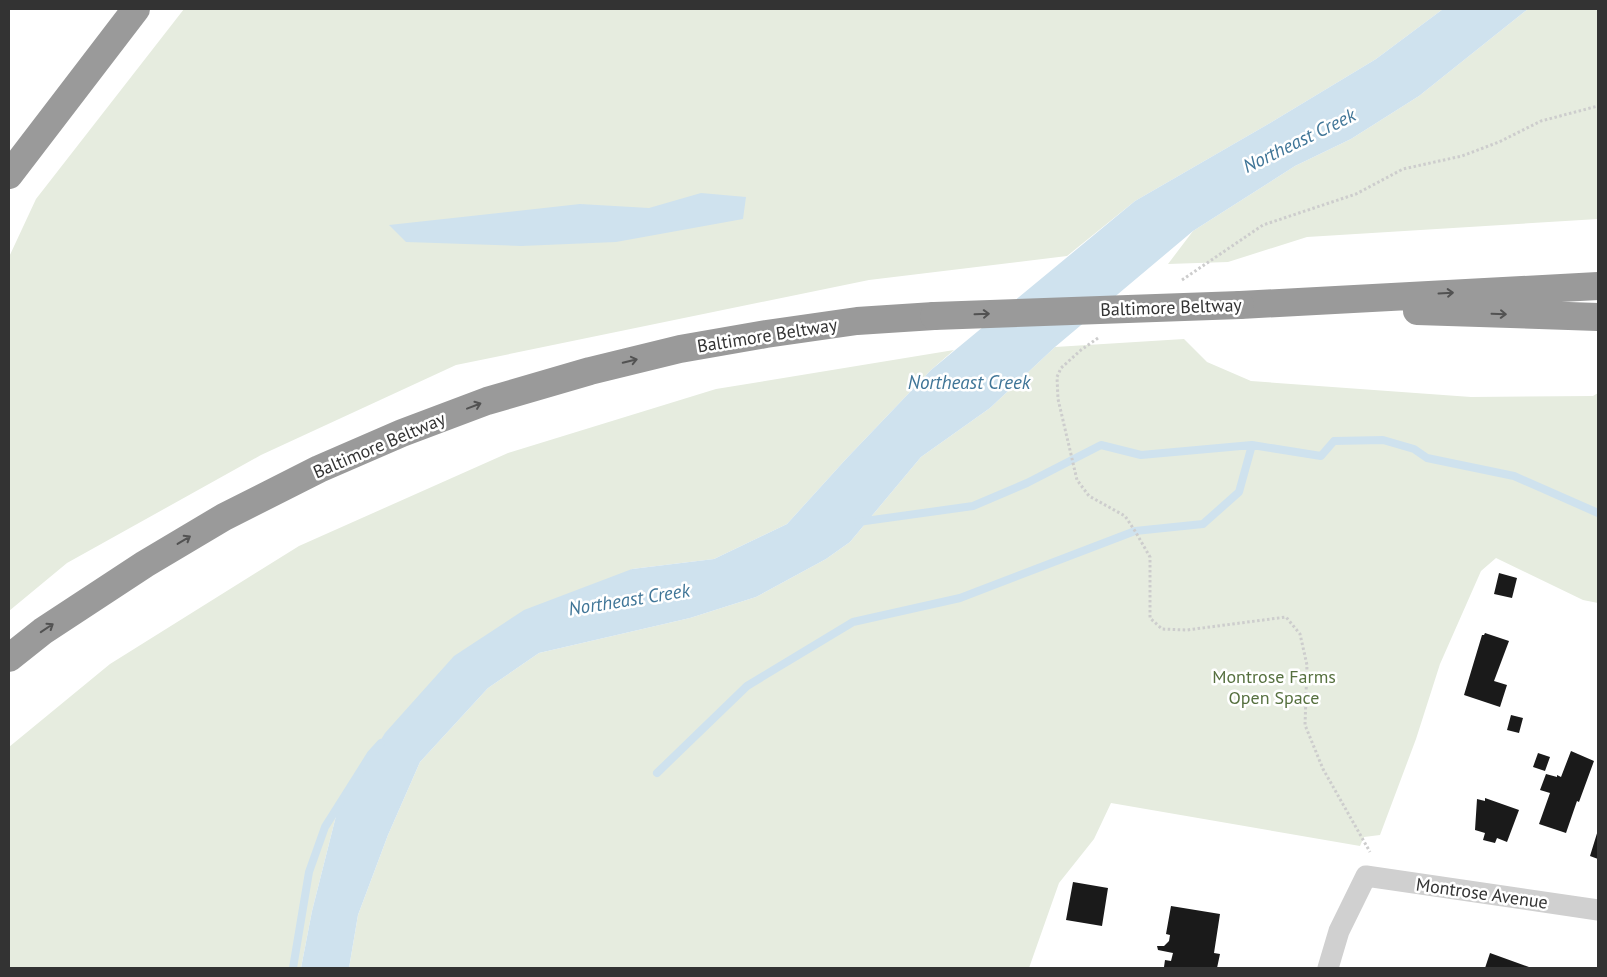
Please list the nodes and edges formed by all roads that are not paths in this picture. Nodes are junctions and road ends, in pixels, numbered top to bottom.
1 (113, 9) edge
2 (136, 9) edge
3 (9, 154) edge
4 (9, 175) edge
5 (1598, 286) edge
6 (1240, 305) junction
7 (1598, 317) edge
8 (9, 658) edge
9 (1598, 910) edge
10 (1328, 968) edge

1 - 3 highway
2 - 4 highway
6 -> 5 highway, Baltimore Beltway
6 -> 7 highway
8 -> 6 highway, Baltimore Beltway, bridge
9 - 10 street, Montrose Avenue

